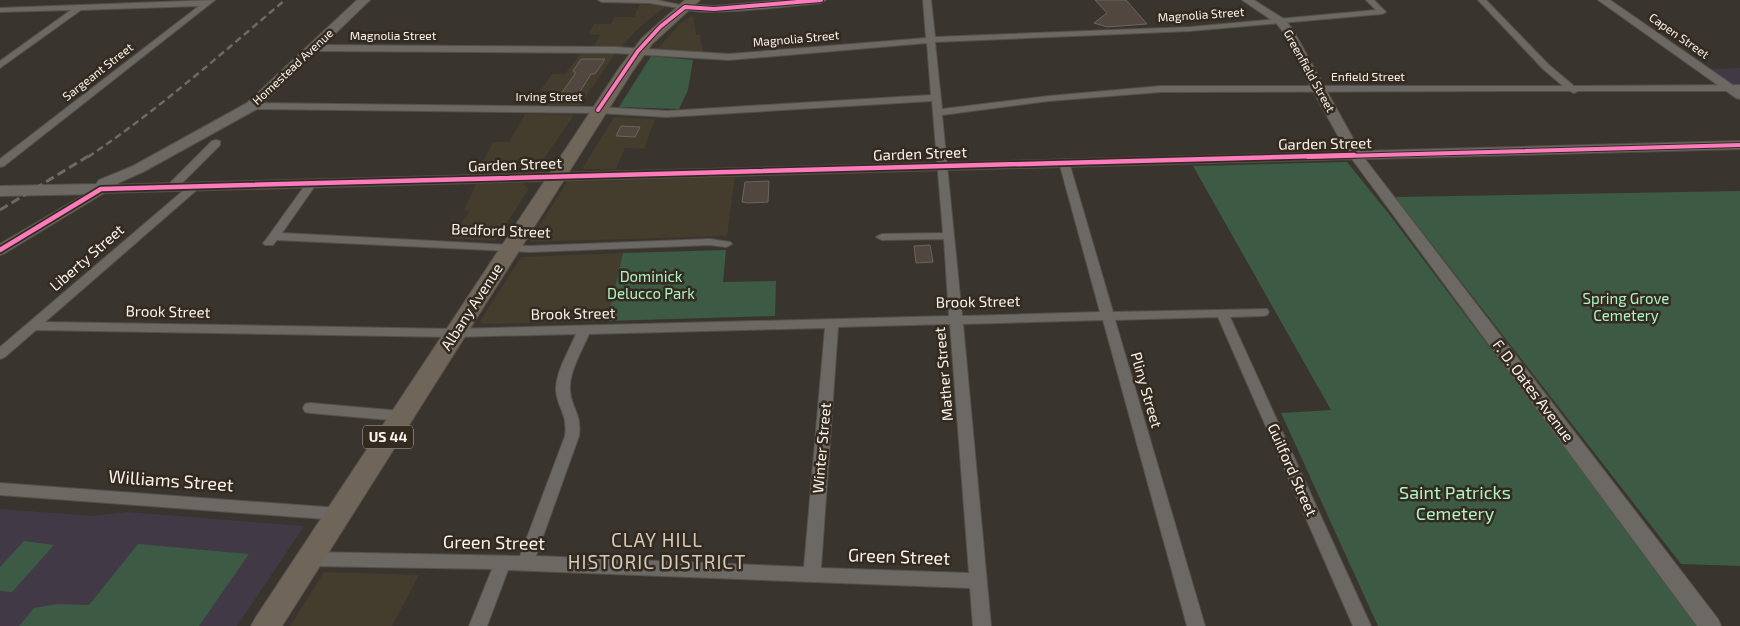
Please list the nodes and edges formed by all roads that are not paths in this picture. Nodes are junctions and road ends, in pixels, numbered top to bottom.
1 (90, 0) edge
2 (364, 0) edge
3 (602, 0) edge
4 (821, 0) edge
5 (927, 0) edge
6 (1247, 0) edge
7 (1370, 0) edge
8 (1482, 0) edge
9 (1603, 0) edge
10 (209, 1) edge
11 (689, 3) edge
12 (80, 7) junction
13 (0, 10) edge
14 (1280, 21) junction
15 (930, 40) junction
16 (315, 48) junction
17 (638, 51) junction
18 (0, 65) edge
19 (1318, 89) junction
20 (1574, 90) junction
21 (1737, 91) edge
22 (936, 98) junction
23 (252, 106) junction
24 (598, 110) junction
25 (937, 113) junction
26 (216, 143) dead end
27 (1740, 146) edge
28 (1356, 156) junction
29 (154, 160) junction
30 (1064, 162) junction
31 (0, 164) edge
32 (942, 166) junction
33 (554, 176) junction
34 (312, 183) junction
35 (195, 186) junction
36 (166, 187) junction
37 (100, 189) junction
38 (0, 191) edge
39 (949, 236) junction
40 (882, 237) dead end
41 (726, 244) dead end
42 (510, 248) junction
43 (0, 250) edge
44 (1263, 312) dead end
45 (1222, 313) junction
46 (1108, 316) junction
47 (956, 319) junction
48 (832, 323) junction
49 (33, 326) junction
50 (584, 331) junction
51 (454, 333) junction
52 (0, 354) edge
53 (310, 408) dead end
54 (401, 416) junction
55 (0, 489) edge
56 (339, 514) junction
57 (309, 559) junction
58 (526, 563) junction
59 (502, 564) junction
60 (812, 574) junction
61 (978, 580) junction
62 (266, 626) edge
63 (478, 626) edge
64 (982, 626) edge
65 (1196, 626) edge
66 (1362, 626) edge
67 (1710, 626) edge

1 - 12 street
2 - 16 main road, Homestead Avenue
3 - 11 street
4 - 11 street
5 - 15 street, Mather Street
6 - 14 street, Greenfield Street
7 - 14 street, Magnolia Street
8 - 20 street
9 - 21 street, Capen Street
10 - 12 street
10 - 31 street, Sargeant Street
11 - 17 highway, Albany Avenue / US 44
12 - 13 street
12 - 18 street
14 - 15 street, Magnolia Street
14 - 19 street, Greenfield Street
15 - 17 street, Magnolia Street
15 - 22 street, Mather Street
16 - 17 street, Magnolia Street
16 - 23 main road, Homestead Avenue
17 - 24 highway, Albany Avenue / US 44
19 - 20 street, Enfield Street
19 - 25 street, Enfield Street
19 - 28 street, Greenfield Street
20 - 21 street, Enfield Street
22 - 24 street, Irving Street
22 - 25 street, Mather Street
23 - 24 street, Irving Street
23 - 29 main road, Homestead Avenue
24 - 33 highway, Albany Avenue / US 44
25 - 32 street, Mather Street
26 - 36 street
27 - 28 street, Garden Street
28 - 30 street, Garden Street
28 - 67 street, F. D. Oates Avenue
29 - 36 street
29 - 37 main road, Homestead Avenue
30 - 32 street, Garden Street
30 - 46 street, Pliny Street
32 - 33 street, Garden Street
32 - 39 street, Mather Street
33 - 34 street, Garden Street
33 - 42 highway, Albany Avenue / US 44
34 - 35 street, Garden Street
34 - 42 street, Bedford Street
35 - 36 street, Garden Street
35 - 49 street, Liberty Street
36 - 37 street, Garden Street
37 - 38 main road, Garden Street
37 - 43 street
39 - 40 street
39 - 47 street, Mather Street
41 - 42 street, Bedford Street
42 - 51 highway, Albany Avenue / US 44
44 - 45 street, Brook Street
45 - 46 street, Brook Street
45 - 66 street, Guilford Street
46 - 47 street, Brook Street
46 - 65 street, Pliny Street
47 - 48 street, Brook Street
47 - 61 street, Mather Street
48 - 50 street, Brook Street
48 - 60 street, Winter Street
49 - 51 street, Brook Street
49 - 52 street, Liberty Street
50 - 51 street, Brook Street
50 - 58 street
51 - 54 highway, Albany Avenue / US 44
53 - 54 street
54 - 56 highway, Albany Avenue / US 44
55 - 56 street, Williams Street
56 - 57 highway, Albany Avenue / US 44
57 - 59 street, Green Street
57 - 62 highway, Albany Avenue / US 44
58 - 59 street, Green Street
58 - 60 street, Green Street
59 - 63 street
60 - 61 street, Green Street
61 - 64 street, Mather Street

